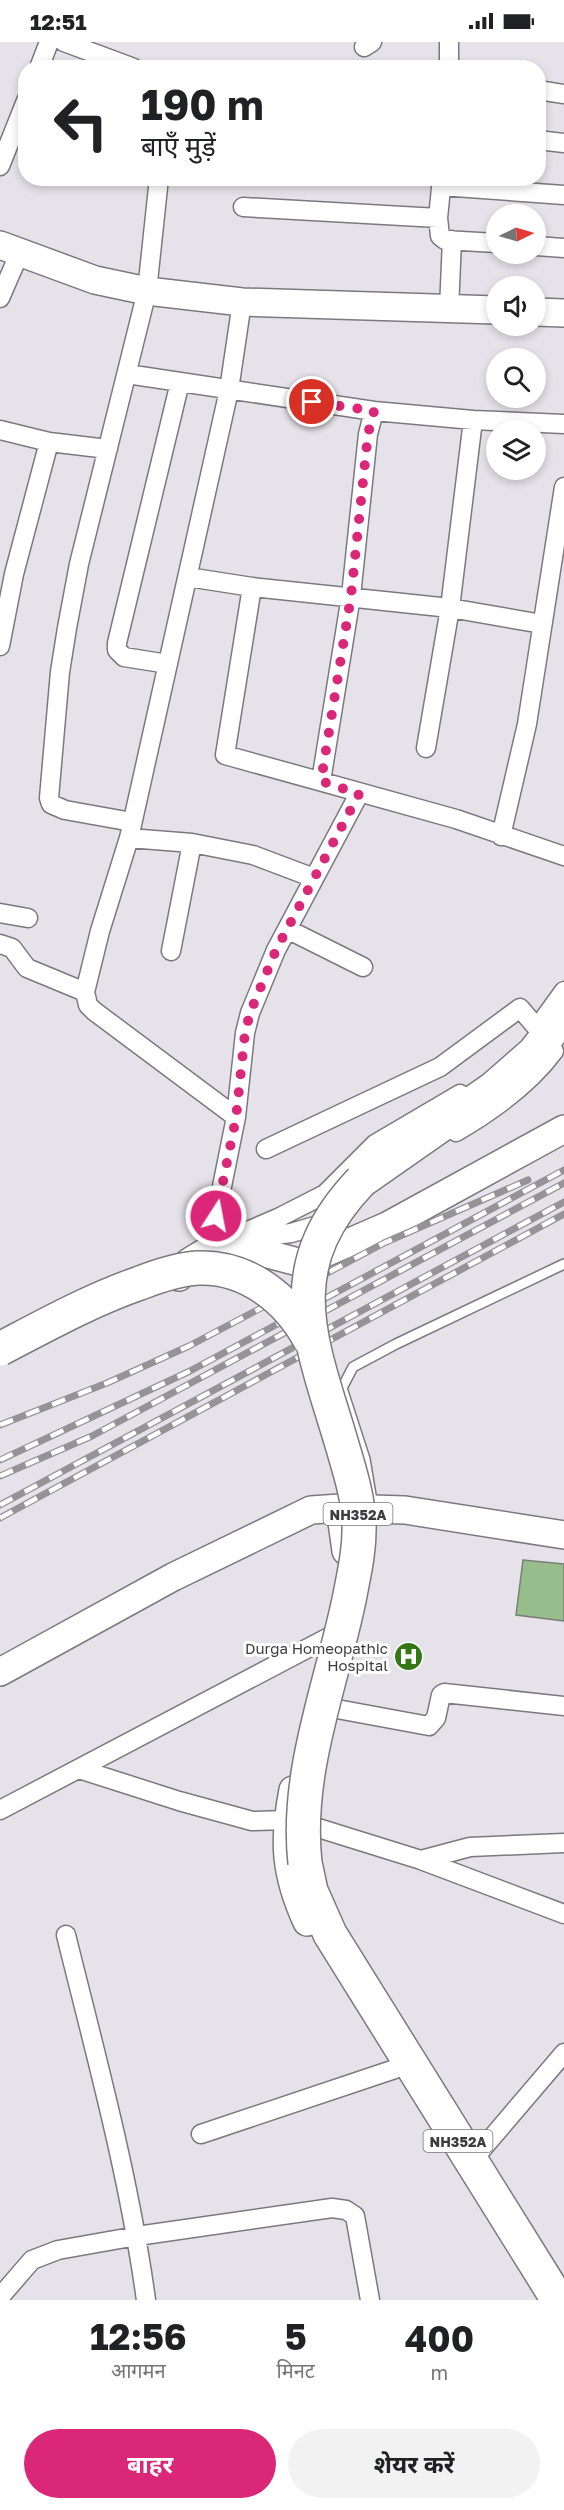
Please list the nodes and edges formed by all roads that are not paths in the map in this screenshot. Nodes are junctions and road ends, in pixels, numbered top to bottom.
1 (49, 42) edge
2 (64, 42) edge
3 (449, 42) edge
4 (42, 60) edge
5 (112, 60) edge
6 (449, 60) edge
7 (546, 91) edge
8 (564, 94) edge
9 (18, 121) edge
10 (546, 141) edge
11 (564, 143) edge
12 (0, 166) edge
13 (158, 186) edge
14 (441, 186) edge
15 (479, 186) edge
16 (564, 195) edge
17 (243, 207) dead end
18 (438, 218) junction
19 (452, 240) junction
20 (486, 242) edge
21 (546, 247) edge
22 (564, 248) edge
23 (10, 249) edge
24 (147, 291) junction
25 (0, 298) edge
26 (242, 302) junction
27 (449, 309) junction
28 (486, 310) edge
29 (546, 312) edge
30 (564, 313) edge
31 (127, 374) junction
32 (180, 382) junction
33 (229, 390) junction
34 (374, 411) junction
35 (473, 420) junction
36 (564, 424) edge
37 (0, 430) edge
38 (48, 442) junction
39 (108, 449) junction
40 (564, 487) edge
41 (562, 516) edge
42 (188, 577) junction
43 (252, 587) junction
44 (351, 596) junction
45 (450, 608) junction
46 (543, 624) junction
47 (0, 646) edge
48 (168, 664) junction
49 (426, 748) dead end
50 (321, 781) junction
51 (359, 794) junction
52 (131, 830) junction
53 (501, 836) junction
54 (192, 843) junction
55 (564, 856) edge
56 (314, 878) junction
57 (0, 913) edge
58 (28, 918) dead end
59 (289, 930) junction
60 (0, 944) edge
61 (171, 951) dead end
62 (363, 967) dead end
63 (564, 991) edge
64 (85, 992) junction
65 (551, 1022) edge
66 (564, 1037) edge
67 (236, 1118) junction
68 (564, 1129) edge
69 (266, 1149) dead end
70 (222, 1242) junction
71 (189, 1262) junction
72 (564, 1264) edge
73 (0, 1335) edge
74 (0, 1349) edge
75 (315, 1350) junction
76 (0, 1362) edge
77 (340, 1508) junction
78 (372, 1509) junction
79 (564, 1535) edge
80 (331, 1636) junction
81 (0, 1672) edge
82 (564, 1706) edge
83 (337, 1709) junction
84 (79, 1769) junction
85 (0, 1810) edge
86 (288, 1820) junction
87 (315, 1827) junction
88 (564, 1843) edge
89 (421, 1860) junction
90 (564, 1914) edge
91 (66, 1935) dead end
92 (564, 2053) edge
93 (395, 2068) junction
94 (201, 2134) dead end
95 (477, 2155) junction
96 (504, 2214) junction
97 (137, 2236) junction
98 (557, 2286) edge
99 (0, 2296) edge
100 (146, 2300) edge
101 (370, 2300) edge

1 - 4 street
2 - 5 street
3 - 6 street
7 - 8 street
9 - 12 street
10 - 11 street
13 - 24 street
14 - 18 street
15 - 16 street
17 - 18 street
18 - 19 street
19 - 20 street
19 - 27 street
21 - 22 street
23 - 24 street
23 - 25 street
24 - 26 street
24 - 31 street
26 - 27 street
26 - 33 street
27 - 28 street
29 - 30 street
31 - 32 street
31 - 39 street
32 - 33 street
32 - 48 street
33 - 34 street
33 - 42 street
34 - 35 street
34 - 44 street
35 - 36 street
35 - 45 street
37 - 38 street
38 - 39 street
38 - 47 street
39 - 52 street
40 - 41 street
41 - 46 street
42 - 43 street
42 - 48 street
43 - 44 street
43 - 50 street
44 - 45 street
44 - 50 street
45 - 46 street
45 - 49 street
46 - 53 street
48 - 52 street
50 - 51 street
51 - 53 street
51 - 56 street
52 - 54 street
52 - 64 street
53 - 55 street
54 - 56 street
54 - 61 street
56 - 59 street
57 - 58 street
59 - 62 street
59 - 67 street
60 - 64 street
63 - 65 street
64 - 67 street
65 - 69 street
65 - 70 street
65 - 75 highway, NH352A, bridge
66 - 70 street
67 - 70 street
68 - 70 street
70 - 71 street
71 - 73 street
71 - 76 street
72 - 78 lane
74 - 75 highway, bridge
75 - 96 highway, NH352A, bridge
77 - 78 street
77 - 80 street
77 - 81 street
78 - 79 street
78 - 83 street
80 - 84 street
80 - 86 street
82 - 83 street
83 - 87 street
84 - 85 street
84 - 86 street
86 - 87 street
86 - 93 street
87 - 89 street
87 - 95 street
88 - 89 street
89 - 90 street
91 - 97 street
92 - 95 street
93 - 94 street
93 - 96 street
95 - 96 street
96 - 98 highway, NH352A
97 - 99 street
97 - 100 street
97 - 101 street

